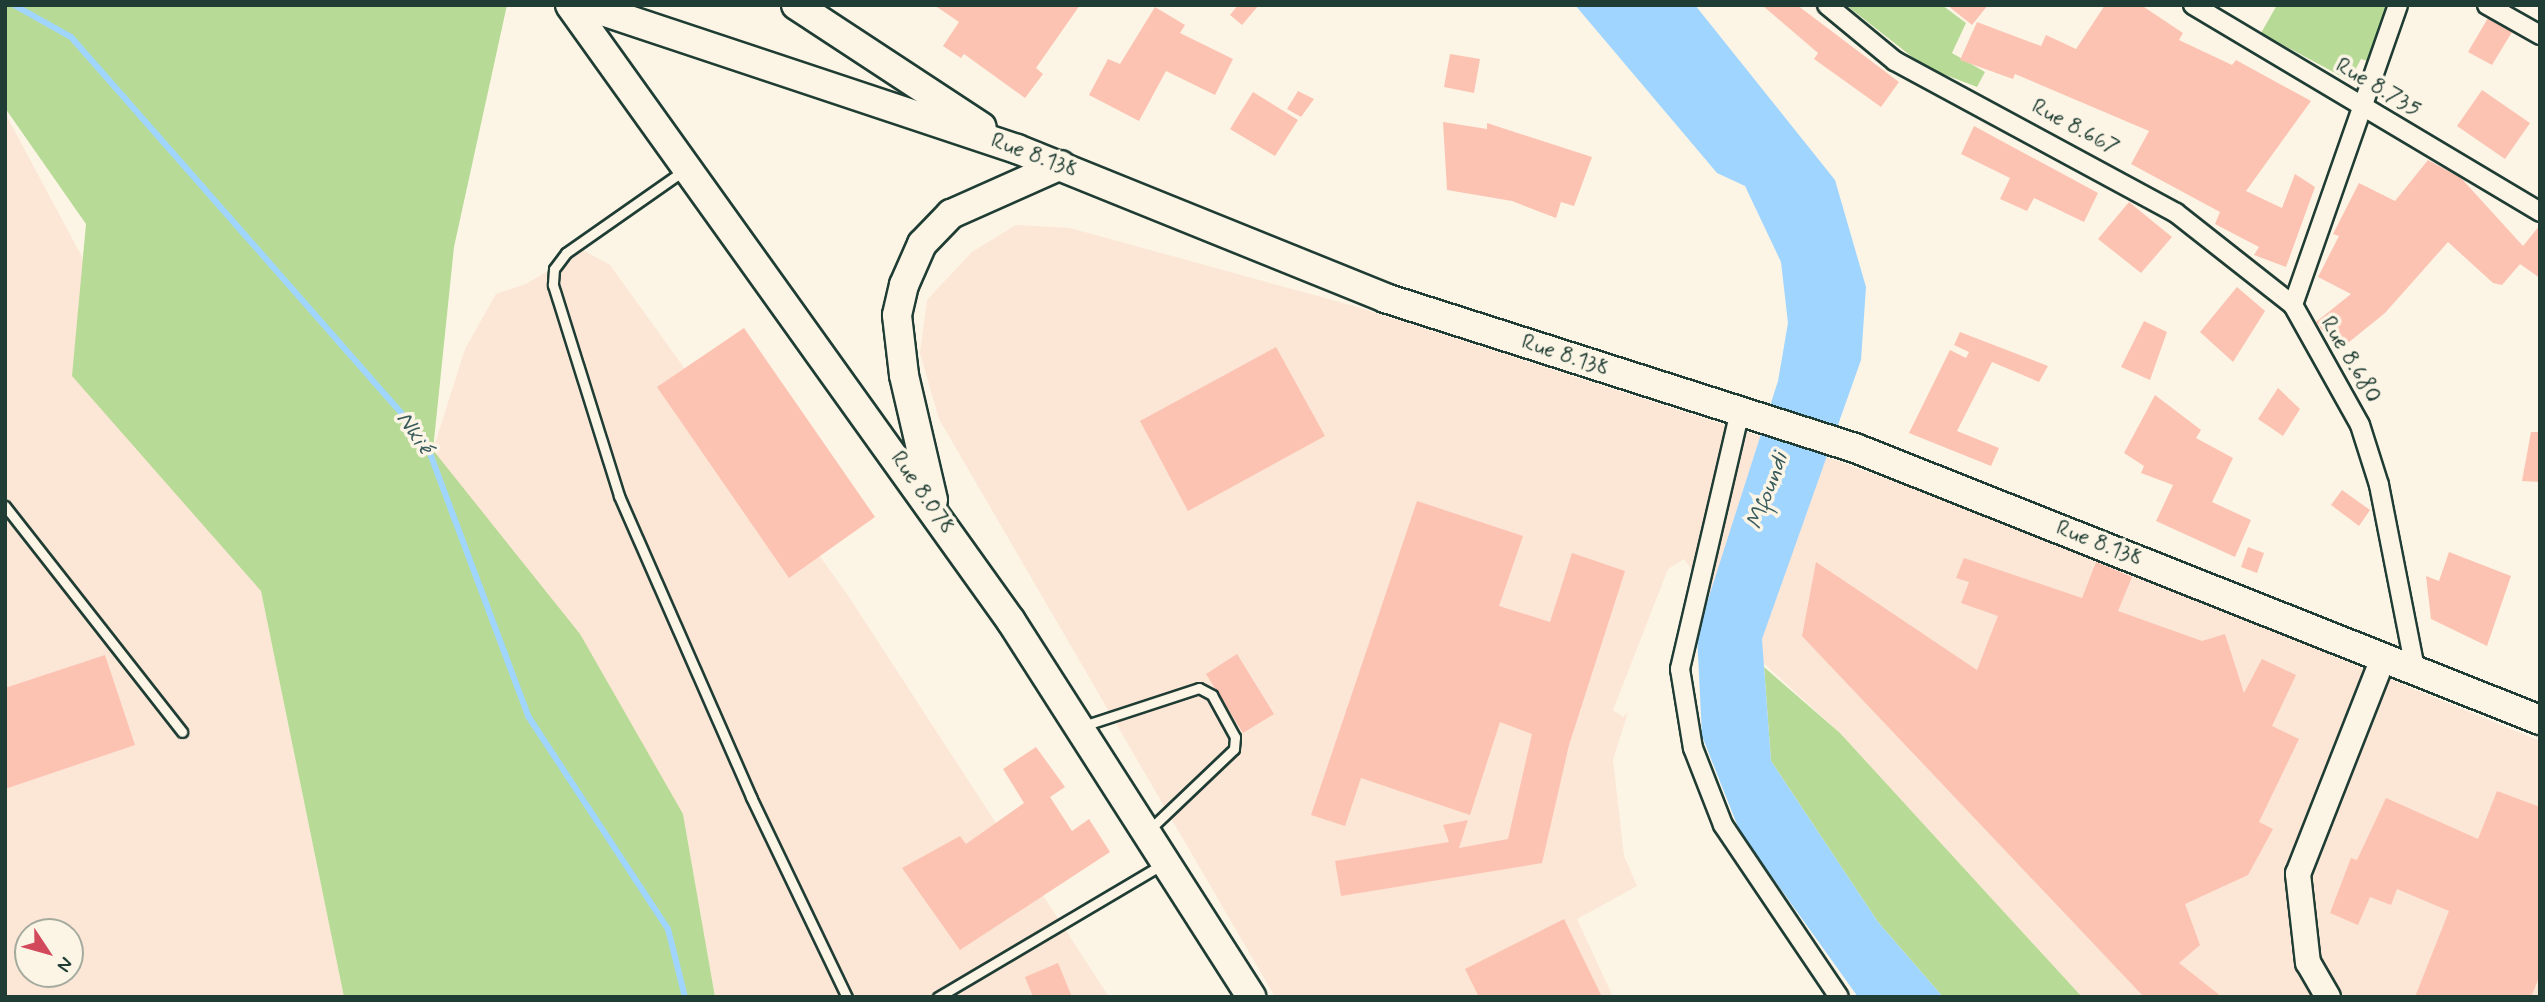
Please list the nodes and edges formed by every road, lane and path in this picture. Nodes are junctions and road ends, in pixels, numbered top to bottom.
1 (570, 5) edge
2 (584, 5) edge
3 (1827, 5) edge
4 (2193, 5) edge
5 (2398, 5) edge
6 (2487, 5) edge
7 (810, 9) edge
8 (2540, 35) edge
9 (2365, 109) junction
10 (1017, 149) junction
11 (1061, 165) junction
12 (687, 168) junction
13 (2540, 212) edge
14 (2293, 305) junction
15 (1747, 413) junction
16 (5, 506) edge
17 (936, 513) junction
18 (2384, 656) junction
19 (2415, 669) junction
20 (2540, 720) edge
21 (1083, 726) junction
22 (183, 732) dead end
23 (1149, 830) junction
24 (1169, 860) junction
25 (847, 997) edge
26 (938, 997) edge
27 (1251, 997) edge
28 (1839, 997) edge
29 (2328, 997) edge

1 - 12 main road, Rue 8.078
2 - 10 main road, Rue 8.138
3 - 14 street, Rue 8.667
4 - 9 street, Rue 8.735
5 - 9 street, Rue 8.680
6 - 8 street
7 - 10 main road
9 - 13 street, Rue 8.735
9 - 14 street, Rue 8.680
10 - 11 main road, Rue 8.138
11 - 15 main road, Rue 8.138
11 - 17 main road
12 - 17 main road, Rue 8.078
12 - 25 lane
14 - 19 street, Rue 8.680
15 - 18 main road, Rue 8.138
15 - 28 street
16 - 22 lane
17 - 21 main road, Rue 8.078
18 - 19 main road, Rue 8.138
18 - 29 main road
19 - 20 main road, Rue 8.138
21 - 23 main road, Rue 8.078
21 - 23 lane
23 - 24 main road, Rue 8.078
24 - 26 lane
24 - 27 main road, Rue 8.078

